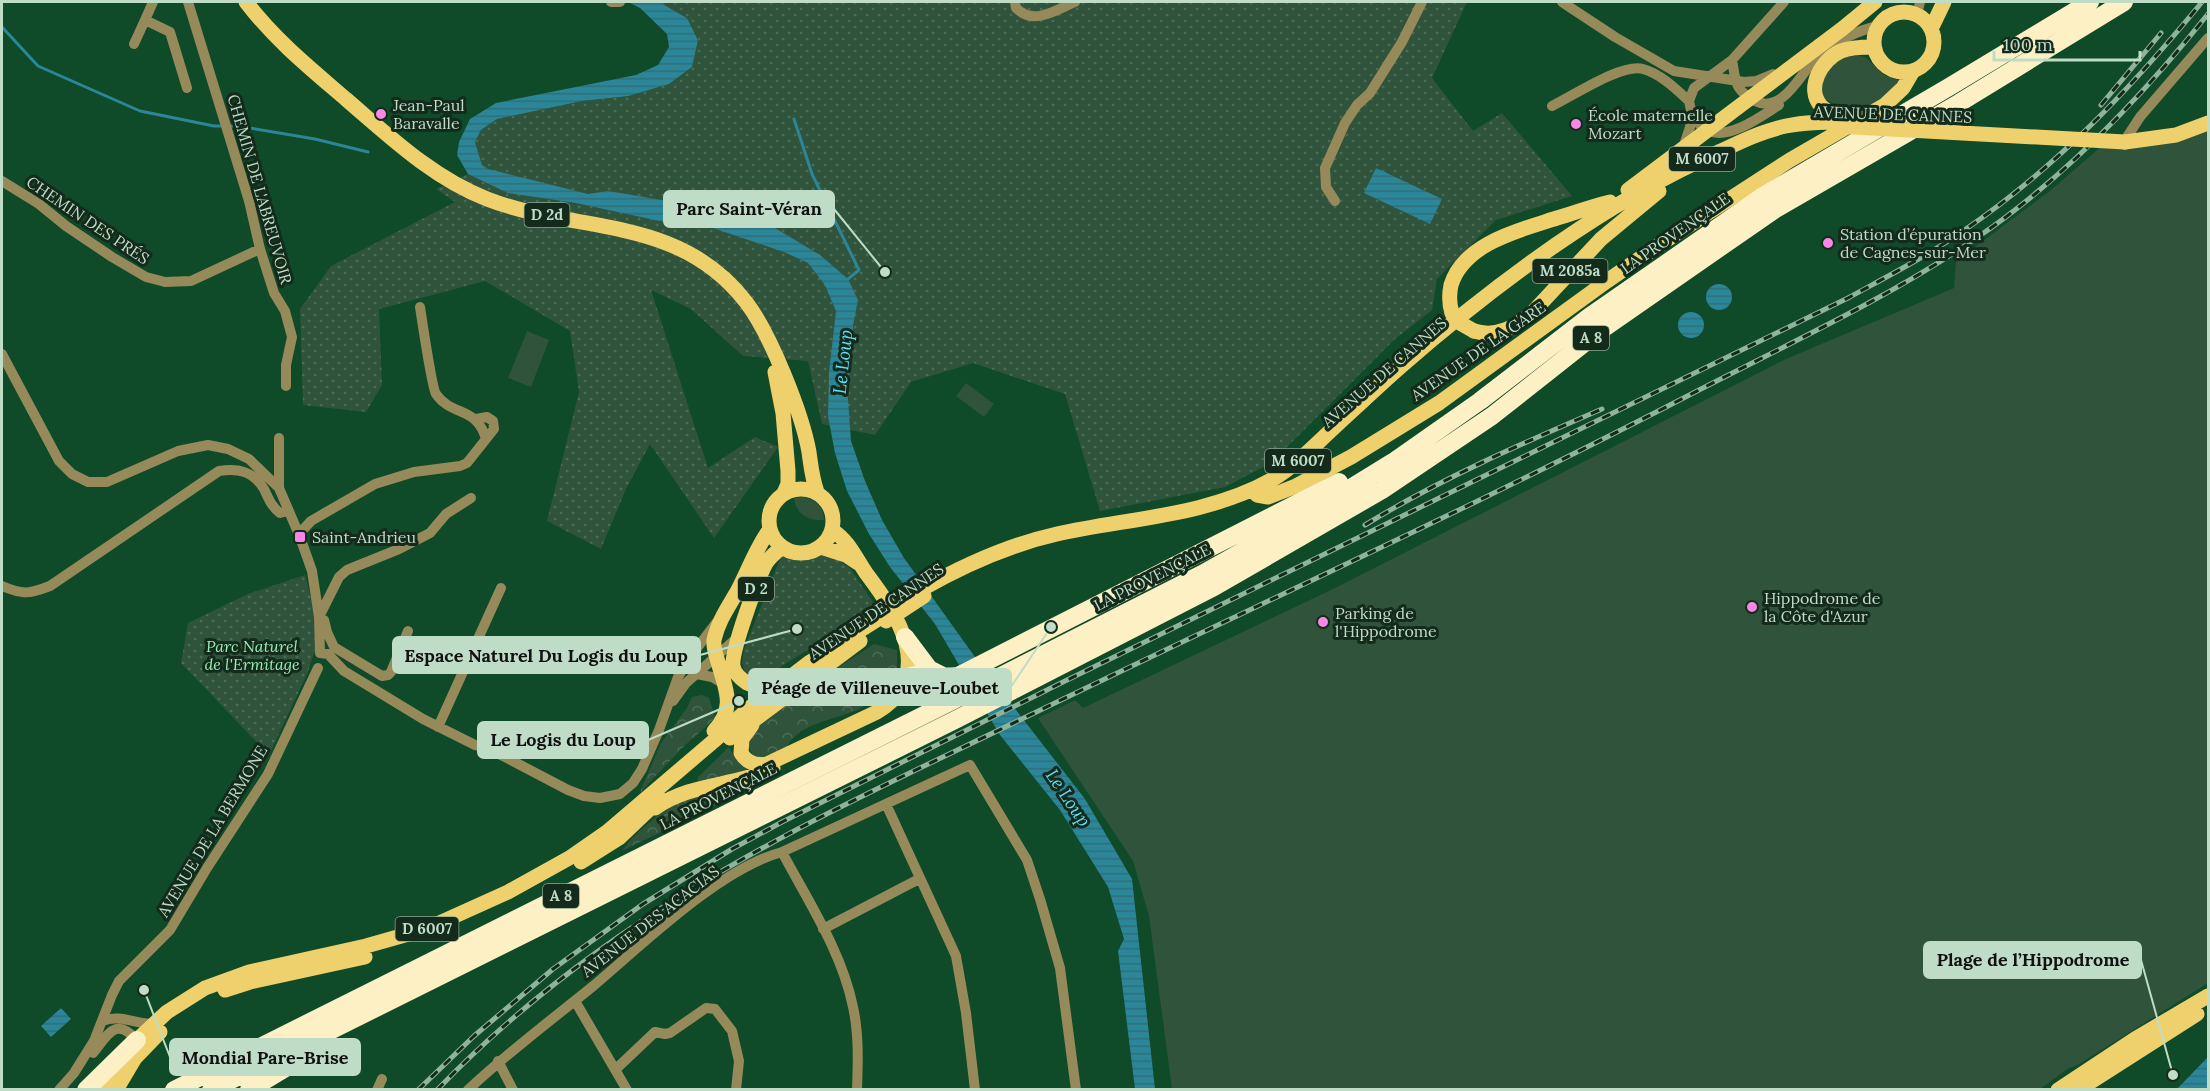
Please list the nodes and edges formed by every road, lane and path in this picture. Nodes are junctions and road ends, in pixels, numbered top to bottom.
1 (153, 2) edge
2 (188, 2) edge
3 (246, 2) edge
4 (256, 2) edge
5 (611, 2) edge
6 (620, 2) edge
7 (1015, 2) edge
8 (1076, 2) edge
9 (1422, 2) edge
10 (1562, 2) edge
11 (1784, 2) edge
12 (1875, 2) edge
13 (1944, 2) edge
14 (2090, 2) edge
15 (2124, 2) edge
16 (1902, 7) edge
17 (1918, 8) edge
18 (145, 20) junction
19 (1878, 26) junction
20 (1931, 29) junction
21 (2208, 38) edge
22 (134, 44) dead end
23 (1874, 47) junction
24 (1832, 56) junction
25 (1802, 58) junction
26 (1732, 60) junction
27 (1674, 71) junction
28 (1913, 71) junction
29 (1706, 77) junction
30 (322, 78) junction
31 (1734, 81) junction
32 (187, 88) dead end
33 (1694, 88) junction
34 (1750, 98) junction
35 (1689, 101) junction
36 (1552, 106) dead end
37 (1692, 116) junction
38 (2208, 117) edge
39 (1843, 122) junction
40 (2208, 123) edge
41 (1707, 131) junction
42 (2126, 139) junction
43 (1683, 149) junction
44 (2, 181) edge
45 (1659, 191) junction
46 (1335, 201) dead end
47 (1610, 202) junction
48 (1574, 233) junction
49 (260, 249) junction
50 (420, 307) dead end
51 (768, 340) junction
52 (2, 354) edge
53 (286, 386) dead end
54 (1480, 400) junction
55 (279, 438) dead end
56 (279, 488) junction
57 (817, 492) junction
58 (784, 493) junction
59 (1257, 495) junction
60 (471, 498) dead end
61 (288, 512) junction
62 (770, 529) junction
63 (832, 530) junction
64 (299, 534) junction
65 (782, 547) junction
66 (820, 547) junction
67 (860, 564) junction
68 (962, 571) junction
69 (2, 586) edge
70 (501, 588) dead end
71 (922, 593) joint
72 (321, 614) junction
73 (722, 616) junction
74 (885, 618) junction
75 (408, 631) dead end
76 (738, 637) junction
77 (905, 637) junction
78 (691, 656) junction
79 (717, 657) junction
80 (810, 662) junction
81 (326, 666) junction
82 (735, 672) junction
83 (697, 674) junction
84 (953, 676) junction
85 (906, 678) junction
86 (724, 684) junction
87 (668, 708) junction
88 (760, 716) junction
89 (438, 727) junction
90 (812, 744) junction
91 (674, 775) junction
92 (886, 804) junction
93 (639, 821) junction
94 (782, 852) junction
95 (920, 879) junction
96 (823, 929) junction
97 (112, 995) junction
98 (2208, 996) edge
99 (391, 1000) junction
100 (574, 1001) junction
101 (2208, 1007) edge
102 (130, 1020) junction
103 (102, 1021) junction
104 (153, 1024) junction
105 (138, 1040) junction
106 (83, 1060) junction
107 (498, 1061) junction
108 (616, 1069) junction
109 (59, 1089) edge
110 (86, 1089) edge
111 (105, 1089) edge
112 (116, 1089) edge
113 (174, 1089) edge
114 (211, 1089) edge
115 (249, 1089) edge
116 (468, 1089) edge
117 (513, 1089) edge
118 (627, 1089) edge
119 (736, 1089) edge
120 (857, 1089) edge
121 (975, 1089) edge
122 (1076, 1089) edge
123 (2058, 1089) edge
124 (2078, 1089) edge

1 - 18 street
2 - 49 street, CHEMIN DE L'ABREUVOIR
3 - 30 main road, D 2d
4 - 30 main road, D 2d
5 - 6 street
7 - 8 street
9 - 46 street
10 - 27 street
11 - 26 street
12 - 25 main road, M 2085a
13 - 20 main road
14 - 54 highway, LA PROVENÇALE / A 8
15 - 99 highway, A 8
16 - 17 main road
16 - 19 main road
17 - 20 main road
18 - 22 street
18 - 32 street
19 - 23 main road
19 - 34 street
20 - 28 main road
21 - 42 street
23 - 24 main road
23 - 28 main road
24 - 39 main road
24 - 41 street
25 - 31 street
25 - 34 main road, M 2085a
26 - 29 street
26 - 31 street
27 - 29 street
27 - 33 street
28 - 59 main road, AVENUE DE LA GARE
29 - 31 street
29 - 33 street
30 - 51 main road, D 2d
31 - 34 street
33 - 35 street
34 - 41 main road, M 2085a
35 - 36 street
35 - 37 street
37 - 41 street
37 - 43 street
38 - 42 main road, AVENUE DE CANNES / M 6007
39 - 42 main road, AVENUE DE CANNES / M 6007, bridge
39 - 42 main road, AVENUE DE CANNES / M 6007
39 - 45 main road, AVENUE DE CANNES / M 6007
39 - 48 main road, AVENUE DE CANNES / M 6007
40 - 42 main road, AVENUE DE CANNES / M 6007
41 - 43 main road, M 2085a
43 - 47 main road, M 2085a
44 - 49 street, CHEMIN DES PRÉS
45 - 47 main road, M 2085a, bridge
45 - 59 main road, AVENUE DE CANNES / M 6007
47 - 48 main road
48 - 68 main road, AVENUE DE CANNES / M 6007
49 - 53 street, CHEMIN DE L'ABREUVOIR
50 - 64 street
51 - 57 main road, D 2d
51 - 58 main road, D 2d
52 - 56 street
54 - 84 highway
54 - 113 highway, LA PROVENÇALE / A 8
55 - 56 street
56 - 61 street
57 - 58 main road
57 - 63 main road
58 - 62 main road
59 - 68 main road, AVENUE DE CANNES / M 6007
60 - 72 street
61 - 64 street
61 - 69 street
62 - 65 main road
62 - 73 main road, D 2
63 - 66 main road
63 - 67 main road
64 - 72 street
65 - 66 main road
65 - 76 main road, D 2
66 - 67 main road
67 - 77 main road
68 - 71 main road, AVENUE DE CANNES / M 6007
70 - 89 street
71 - 74 main road, AVENUE DE CANNES / D 6007, bridge
72 - 75 street
72 - 81 street
73 - 78 street, D 2
73 - 79 main road, D 2
74 - 80 main road, AVENUE DE CANNES / D 6007
74 - 88 main road, AVENUE DE CANNES / D 6007
76 - 79 street, D 2
76 - 82 main road, D 2
77 - 84 highway
77 - 85 main road
78 - 79 street
78 - 83 street
78 - 87 street, D 2
79 - 82 street
79 - 83 street, D 2
79 - 86 main road, D 2
80 - 82 main road
80 - 91 main road, AVENUE DE CANNES / D 6007
81 - 89 street, D 2
81 - 97 street, AVENUE DE LA BERMONE
83 - 86 street
83 - 87 street, D 2
84 - 85 highway
85 - 90 main road
86 - 91 main road, D 2
87 - 89 street, D 2
88 - 90 main road
88 - 93 main road, AVENUE DE CANNES / D 6007
90 - 93 main road
91 - 104 main road, D 6007
92 - 94 street, AVENUE DES ACACIAS
92 - 95 street
92 - 122 street, AVENUE DES ACACIAS
93 - 112 main road, AVENUE DE CANNES / D 6007
94 - 96 street
94 - 100 street, AVENUE DES ACACIAS
95 - 96 street
95 - 121 street
96 - 120 street
97 - 102 street
97 - 103 street, AVENUE DE LA BERMONE
98 - 123 main road
99 - 114 highway, A 8
99 - 115 highway
100 - 107 street, AVENUE DES ACACIAS
100 - 108 street
101 - 124 main road
102 - 103 street
102 - 104 street
103 - 106 street, AVENUE DE LA BERMONE
104 - 105 main road, D 6007
105 - 106 street
105 - 110 highway
105 - 111 main road, D 6007
106 - 109 street
107 - 116 street, AVENUE DES ACACIAS
107 - 117 street
108 - 118 street
108 - 119 street

